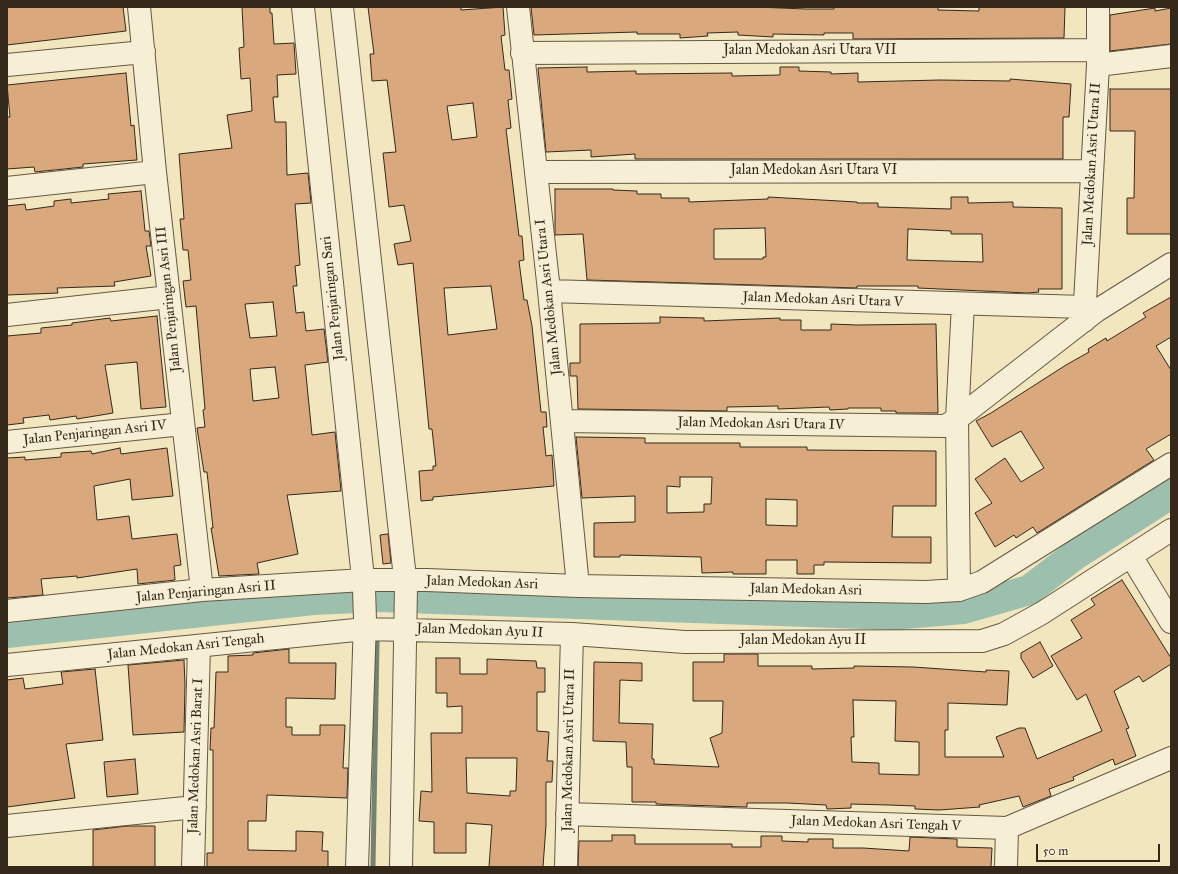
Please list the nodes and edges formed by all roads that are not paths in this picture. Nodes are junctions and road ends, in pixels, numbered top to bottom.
1 (139, 7) edge
2 (302, 7) edge
3 (342, 7) edge
4 (518, 7) edge
5 (1098, 7) edge
6 (144, 52) junction
7 (522, 53) junction
8 (1171, 56) edge
9 (1098, 58) junction
10 (7, 65) edge
11 (1092, 171) junction
12 (155, 172) junction
13 (536, 172) junction
14 (7, 188) edge
15 (1171, 264) edge
16 (549, 290) junction
17 (169, 297) junction
18 (963, 304) junction
19 (1088, 313) junction
20 (7, 315) edge
21 (957, 419) junction
22 (562, 421) junction
23 (183, 424) junction
24 (7, 442) edge
25 (1171, 464) edge
26 (1171, 530) edge
27 (1131, 556) junction
28 (363, 584) junction
29 (406, 584) junction
30 (578, 586) junction
31 (202, 590) junction
32 (958, 590) junction
33 (7, 611) edge
34 (1171, 622) edge
35 (365, 624) junction
36 (406, 626) junction
37 (572, 634) junction
38 (199, 646) junction
39 (7, 665) edge
40 (1171, 758) edge
41 (194, 807) junction
42 (567, 814) junction
43 (7, 826) edge
44 (1007, 828) junction
45 (193, 867) edge
46 (356, 867) edge
47 (402, 867) edge
48 (566, 867) edge
49 (1006, 867) edge

1 - 6 street, Jalan Penjaringan Asri III
2 - 28 street, Jalan Penjaringan Sari
3 - 29 street
4 - 7 street, Jalan Medokan Asri Utara I
5 - 9 street, Jalan Medokan Asri Utara II
6 - 10 street
6 - 12 street, Jalan Penjaringan Asri III
7 - 9 street, Jalan Medokan Asri Utara VII
7 - 13 street, Jalan Medokan Asri Utara I
8 - 9 street, Jalan Medokan Asri Utara VII
9 - 11 street, Jalan Medokan Asri Utara II
11 - 13 street, Jalan Medokan Asri Utara VI
11 - 19 street, Jalan Medokan Asri Utara II
12 - 14 street
12 - 17 street, Jalan Penjaringan Asri III
13 - 16 street, Jalan Medokan Asri Utara I
15 - 19 street, Jalan Medokan Asri Utara IV
16 - 18 street, Jalan Medokan Asri Utara V
16 - 22 street, Jalan Medokan Asri Utara I
17 - 20 street
17 - 23 street, Jalan Penjaringan Asri III
18 - 19 street, Jalan Medokan Asri Utara V
18 - 21 street
19 - 21 street, Jalan Medokan Asri Utara IV
21 - 22 street, Jalan Medokan Asri Utara IV
21 - 32 street
22 - 30 street, Jalan Medokan Asri Utara I
23 - 24 street, Jalan Penjaringan Asri IV
23 - 31 street, Jalan Penjaringan Asri III
25 - 32 street, Jalan Medokan Asri
26 - 27 street, Jalan Medokan Ayu II
27 - 34 street
27 - 37 street, Jalan Medokan Ayu II
28 - 29 street, Jalan Penjaringan Asri II
28 - 31 street, Jalan Penjaringan Asri II
28 - 35 street
29 - 30 street, Jalan Medokan Asri
29 - 36 street, Jalan Medokan Asri
30 - 32 street, Jalan Medokan Asri
31 - 33 street, Jalan Penjaringan Asri II
35 - 36 street
35 - 38 street, Jalan Medokan Asri Tengah
35 - 46 street
36 - 37 street, Jalan Medokan Ayu II
36 - 47 street, Jalan Medokan Asri
37 - 42 street, Jalan Medokan Asri Utara II
38 - 39 street, Jalan Medokan Asri Tengah
38 - 41 street, Jalan Medokan Asri Barat I
40 - 44 street, Jalan Medokan Asri Tengah V
41 - 43 street
41 - 45 street, Jalan Medokan Asri Barat I
42 - 44 street, Jalan Medokan Asri Tengah V
42 - 48 street, Jalan Medokan Asri Utara II
44 - 49 street

